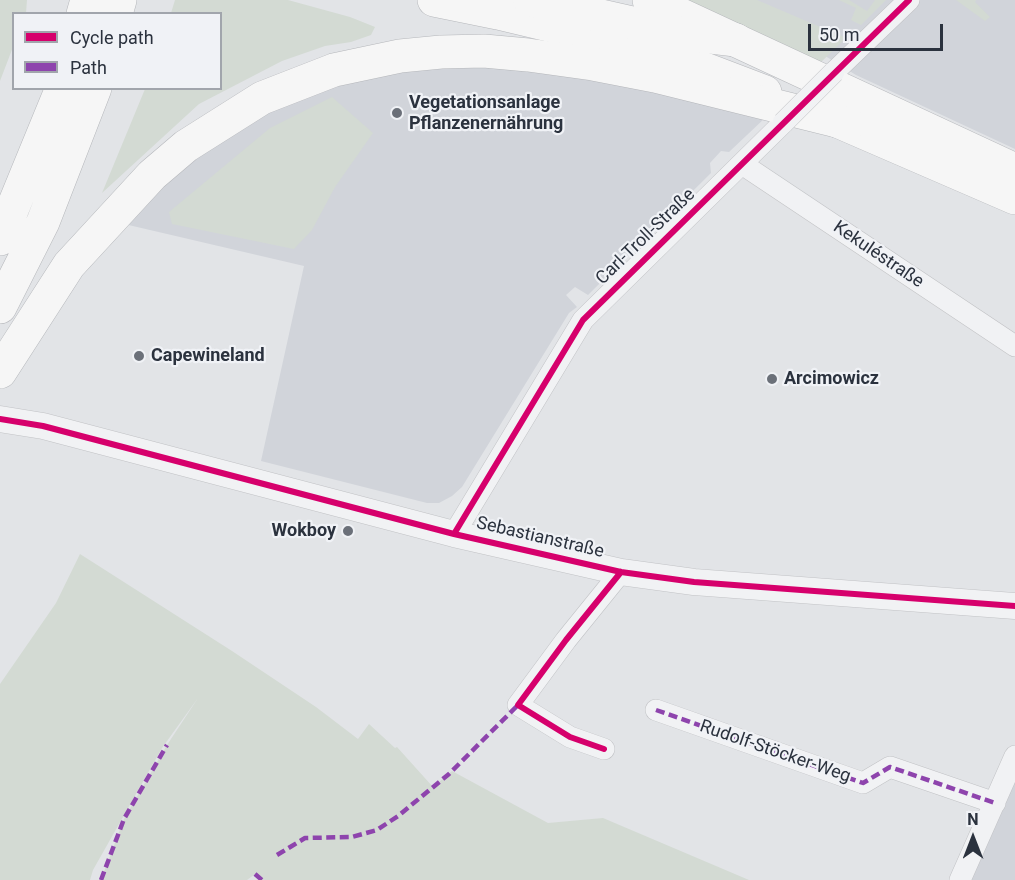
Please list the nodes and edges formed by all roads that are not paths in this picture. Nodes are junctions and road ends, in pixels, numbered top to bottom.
1 (434, 0) edge
2 (530, 0) edge
3 (649, 0) edge
4 (909, 0) edge
5 (736, 40) junction
6 (61, 90) edge
7 (94, 90) edge
8 (849, 124) junction
9 (742, 164) junction
10 (1015, 170) edge
11 (1015, 198) edge
12 (0, 239) edge
13 (0, 307) edge
14 (1015, 346) edge
15 (0, 372) edge
16 (0, 418) edge
17 (454, 534) junction
18 (621, 572) junction
19 (1015, 606) edge
20 (656, 710) dead end
21 (604, 749) dead end
22 (1015, 756) edge
23 (994, 803) junction
24 (960, 880) edge

1 - 8 highway
2 - 5 highway
3 - 5 highway
4 - 9 street, Carl-Troll-Straße, bridge
5 - 10 highway
6 - 12 highway
7 - 13 highway
8 - 11 highway
8 - 15 highway
9 - 14 street, Kekuléstraße
9 - 17 street, Carl-Troll-Straße
16 - 17 street, Sebastianstraße
17 - 18 street, Sebastianstraße
18 - 19 street, Sebastianstraße
18 - 21 street
20 - 23 street, Rudolf-Stöcker-Weg
22 - 23 street
23 - 24 street

